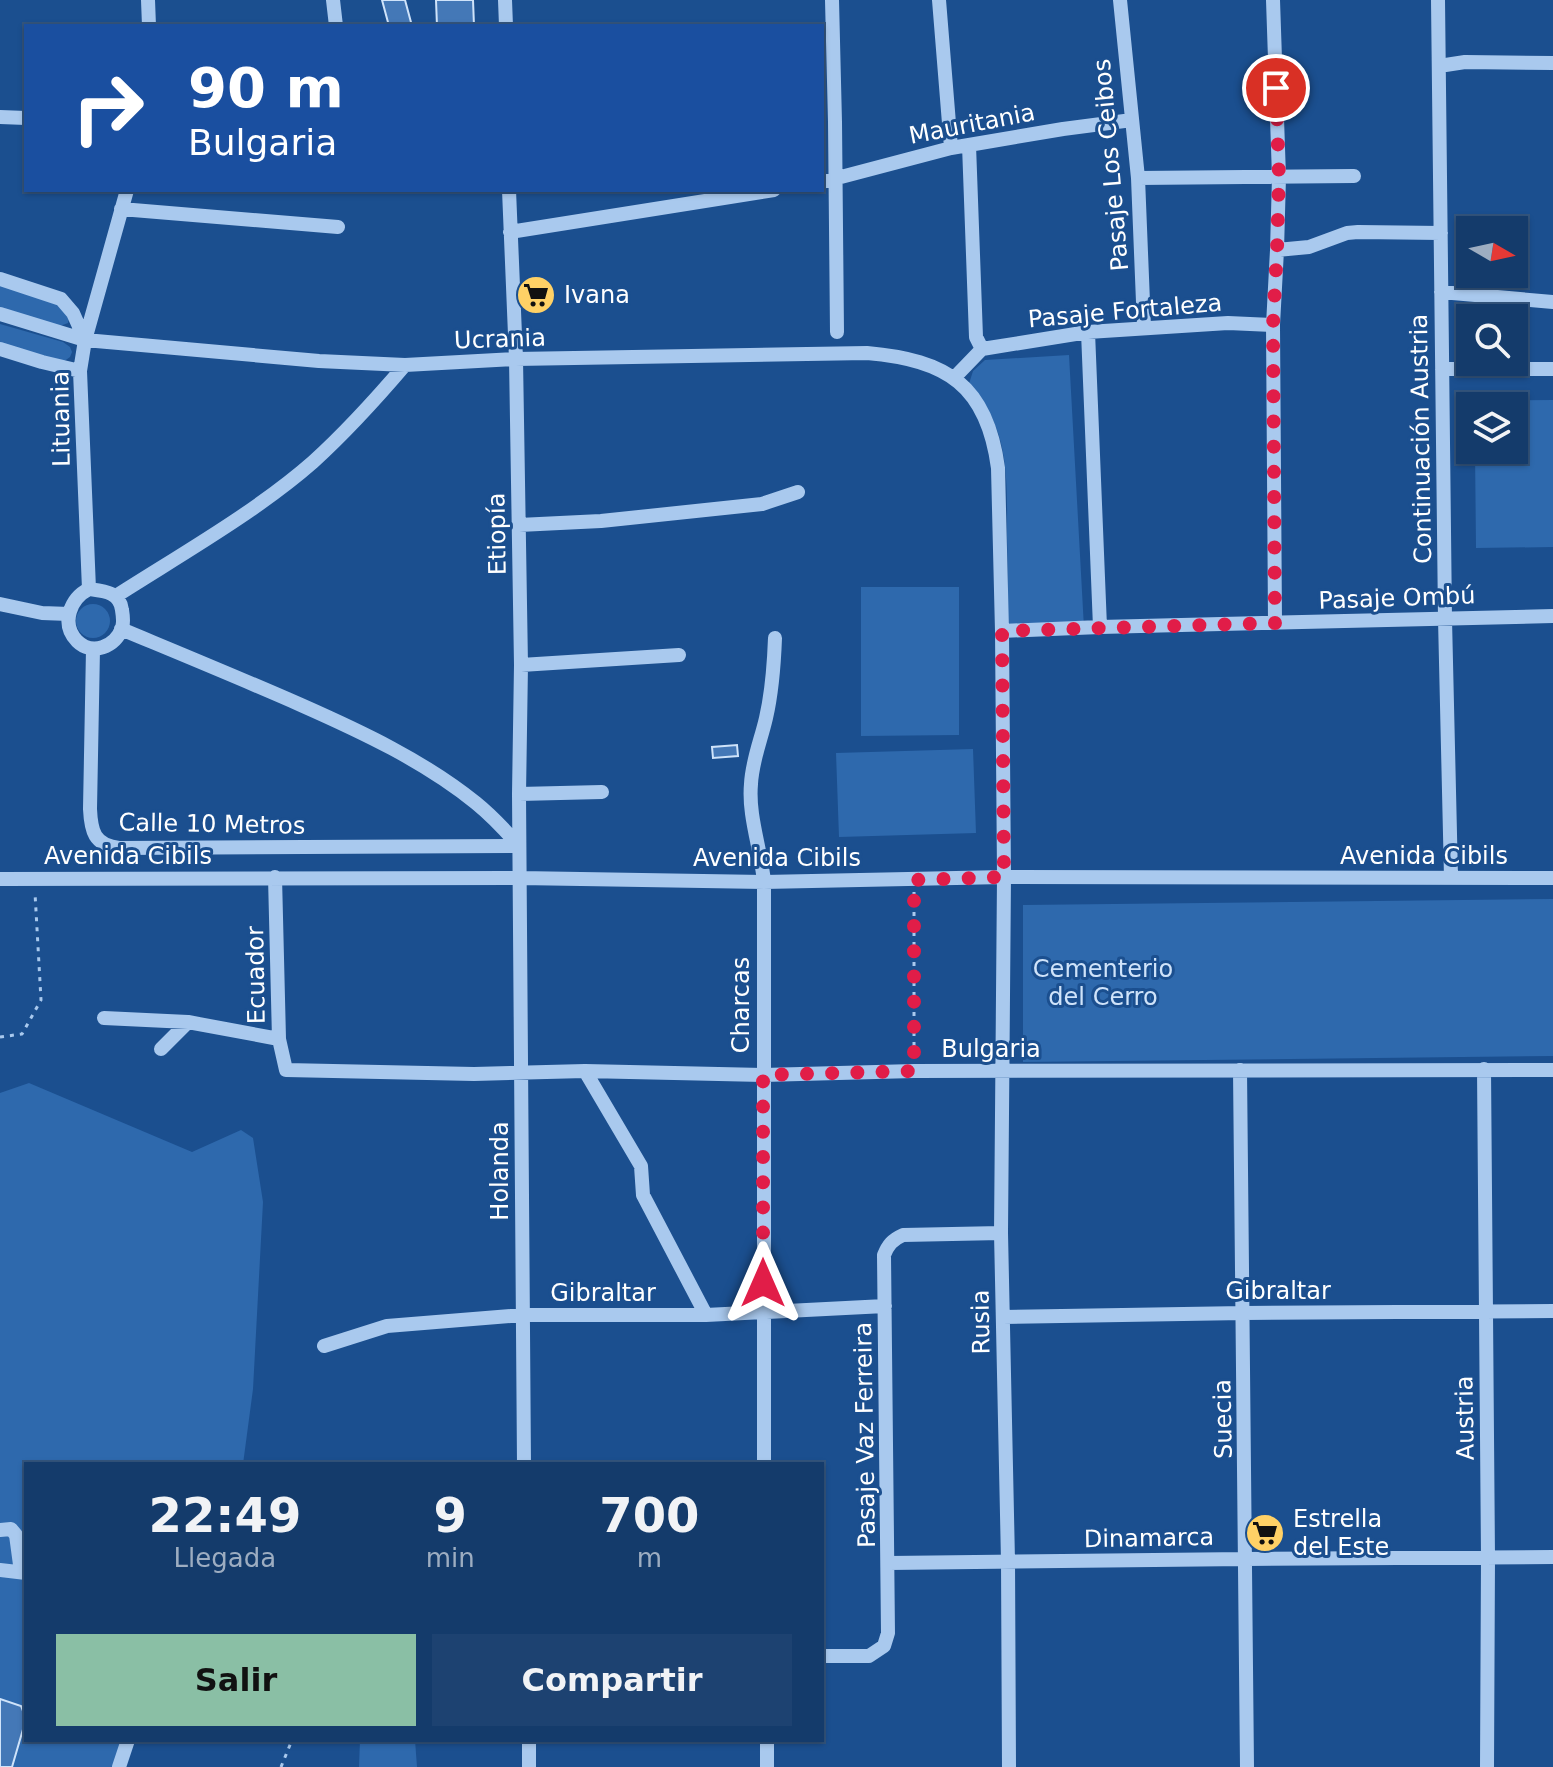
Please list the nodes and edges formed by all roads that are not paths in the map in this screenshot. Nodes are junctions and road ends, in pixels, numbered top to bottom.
1 (148, 0) edge
2 (333, 0) edge
3 (505, 0) edge
4 (832, 0) edge
5 (939, 0) edge
6 (1120, 0) edge
7 (1273, 0) edge
8 (1438, 0) edge
9 (149, 24) edge
10 (336, 24) edge
11 (506, 24) edge
12 (827, 27) edge
13 (1553, 63) edge
14 (1439, 66) junction
15 (0, 117) edge
16 (24, 118) edge
17 (1132, 120) junction
18 (969, 145) junction
19 (951, 148) junction
20 (1354, 176) dead end
21 (1279, 177) junction
22 (1138, 178) junction
23 (829, 180) edge
24 (126, 192) edge
25 (509, 192) edge
26 (761, 192) edge
27 (121, 209) junction
28 (338, 227) dead end
29 (510, 232) junction
30 (1441, 233) junction
31 (1277, 250) junction
32 (0, 279) edge
33 (1441, 292) junction
34 (1553, 302) edge
35 (0, 314) edge
36 (1273, 325) junction
37 (1144, 327) junction
38 (837, 332) dead end
39 (1088, 332) junction
40 (85, 340) junction
41 (0, 349) edge
42 (982, 349) junction
43 (516, 359) junction
44 (405, 365) junction
45 (1442, 369) junction
46 (1553, 369) edge
47 (80, 371) junction
48 (954, 378) junction
49 (798, 492) dead end
50 (519, 525) junction
51 (89, 589) junction
52 (116, 596) junction
53 (0, 604) edge
54 (69, 614) junction
55 (1553, 616) edge
56 (1445, 619) junction
57 (1275, 623) junction
58 (1100, 627) junction
59 (121, 629) junction
60 (1002, 631) junction
61 (775, 638) dead end
62 (93, 649) junction
63 (679, 655) dead end
64 (521, 665) junction
65 (602, 792) dead end
66 (519, 794) junction
67 (519, 846) junction
68 (275, 877) junction
69 (1004, 877) junction
70 (1451, 877) junction
71 (520, 878) junction
72 (1553, 878) edge
73 (0, 879) edge
74 (764, 882) junction
75 (104, 1018) dead end
76 (188, 1022) junction
77 (279, 1039) junction
78 (161, 1049) dead end
79 (1484, 1069) junction
80 (286, 1070) joint
81 (1240, 1070) junction
82 (1553, 1070) edge
83 (585, 1071) junction
84 (1003, 1071) junction
85 (521, 1072) junction
86 (763, 1075) junction
87 (1001, 1233) junction
88 (885, 1306) junction
89 (1553, 1311) edge
90 (763, 1312) junction
91 (1486, 1312) junction
92 (1244, 1313) junction
93 (523, 1315) junction
94 (706, 1315) junction
95 (1003, 1317) junction
96 (324, 1346) dead end
97 (524, 1462) edge
98 (764, 1462) edge
99 (0, 1530) edge
100 (1553, 1557) edge
101 (1488, 1558) junction
102 (1246, 1559) junction
103 (1008, 1561) junction
104 (889, 1563) junction
105 (0, 1570) edge
106 (24, 1573) edge
107 (824, 1656) edge
108 (127, 1742) edge
109 (529, 1742) edge
110 (767, 1742) edge
111 (119, 1767) edge
112 (529, 1767) edge
113 (767, 1767) edge
114 (1009, 1767) edge
115 (1247, 1767) edge
116 (1487, 1767) edge

1 - 9 street
2 - 10 street
3 - 11 street
4 - 12 street
5 - 19 street
6 - 17 street, Pasaje Los Ceibos
7 - 21 street
8 - 14 street, Continuación Austria
12 - 23 street
13 - 14 street
14 - 30 street, Continuación Austria
15 - 16 street
17 - 18 street, Mauritania
17 - 22 street, Pasaje Los Ceibos
18 - 19 street, Mauritania
18 - 42 street
19 - 23 street, Mauritania
20 - 21 street
21 - 22 street
21 - 31 street
22 - 37 street, Pasaje Los Ceibos
23 - 38 street
24 - 27 street, Lituania
25 - 29 street, Etiopía
26 - 29 street
27 - 28 street
27 - 40 street, Lituania
29 - 43 street, Etiopía
30 - 31 street
30 - 33 street, Continuación Austria
31 - 36 street
32 - 40 street
33 - 34 street
33 - 45 street, Continuación Austria
35 - 40 street, Ucrania
36 - 37 street, Pasaje Fortaleza
36 - 57 street
37 - 39 street, Pasaje Fortaleza
39 - 42 street, Pasaje Fortaleza
39 - 58 street
40 - 44 street, Ucrania
40 - 47 street, Lituania
41 - 47 street
42 - 48 street
43 - 44 street, Ucrania
43 - 48 street, Ucrania
43 - 50 street, Etiopía
44 - 52 street
45 - 46 street
45 - 56 street, Continuación Austria
47 - 51 street, Lituania
48 - 60 street, Rusia
49 - 50 street
50 - 64 street, Etiopía
51 - 52 street
51 - 54 street
52 - 59 street
53 - 54 street
54 - 62 street
55 - 56 street, Pasaje Ombú
56 - 57 street, Pasaje Ombú
56 - 70 street, Continuación Austria
57 - 58 street, Pasaje Ombú
58 - 60 street, Pasaje Ombú
59 - 62 street
59 - 67 street
60 - 69 street, Rusia
61 - 74 street, Charcas
62 - 67 street, Calle 10 Metros
63 - 64 street
64 - 66 street, Etiopía
65 - 66 street
66 - 67 street, Etiopía
67 - 71 street, Etiopía
68 - 71 street, Avenida Cibils
68 - 73 street, Avenida Cibils
68 - 77 street, Ecuador
69 - 70 street, Avenida Cibils
69 - 74 street, Avenida Cibils
69 - 84 street, Rusia
70 - 72 street, Avenida Cibils
71 - 74 street, Avenida Cibils
71 - 85 street, Holanda
74 - 86 street, Charcas
75 - 76 street
76 - 77 street
76 - 78 street
77 - 80 street, Ecuador
79 - 81 street, Bulgaria
79 - 82 street, Bulgaria
79 - 91 street, Austria
80 - 85 street, Bulgaria
81 - 84 street, Bulgaria
81 - 92 street, Suecia
83 - 85 street, Bulgaria
83 - 86 street, Bulgaria
83 - 94 street
84 - 86 street, Bulgaria
84 - 87 street, Rusia
85 - 93 street, Holanda
86 - 90 street, Charcas
87 - 88 street, Pasaje Vaz Ferreira
87 - 95 street, Rusia
88 - 90 street, Gibraltar
88 - 104 street, Pasaje Vaz Ferreira
89 - 91 street, Gibraltar
90 - 94 street, Gibraltar
90 - 98 street, Charcas
91 - 92 street, Gibraltar
91 - 101 street, Austria
92 - 95 street, Gibraltar
92 - 102 street, Suecia
93 - 94 street, Gibraltar
93 - 96 street, Gibraltar
93 - 97 street, Holanda
95 - 103 street, Rusia
99 - 106 street
100 - 101 street, Dinamarca
101 - 102 street, Dinamarca
101 - 116 street, Austria
102 - 103 street, Dinamarca
102 - 115 street, Suecia
103 - 104 street, Dinamarca
103 - 114 street, Rusia
104 - 107 street, Pasaje Vaz Ferreira
105 - 106 street
108 - 111 street
109 - 112 street
110 - 113 street

